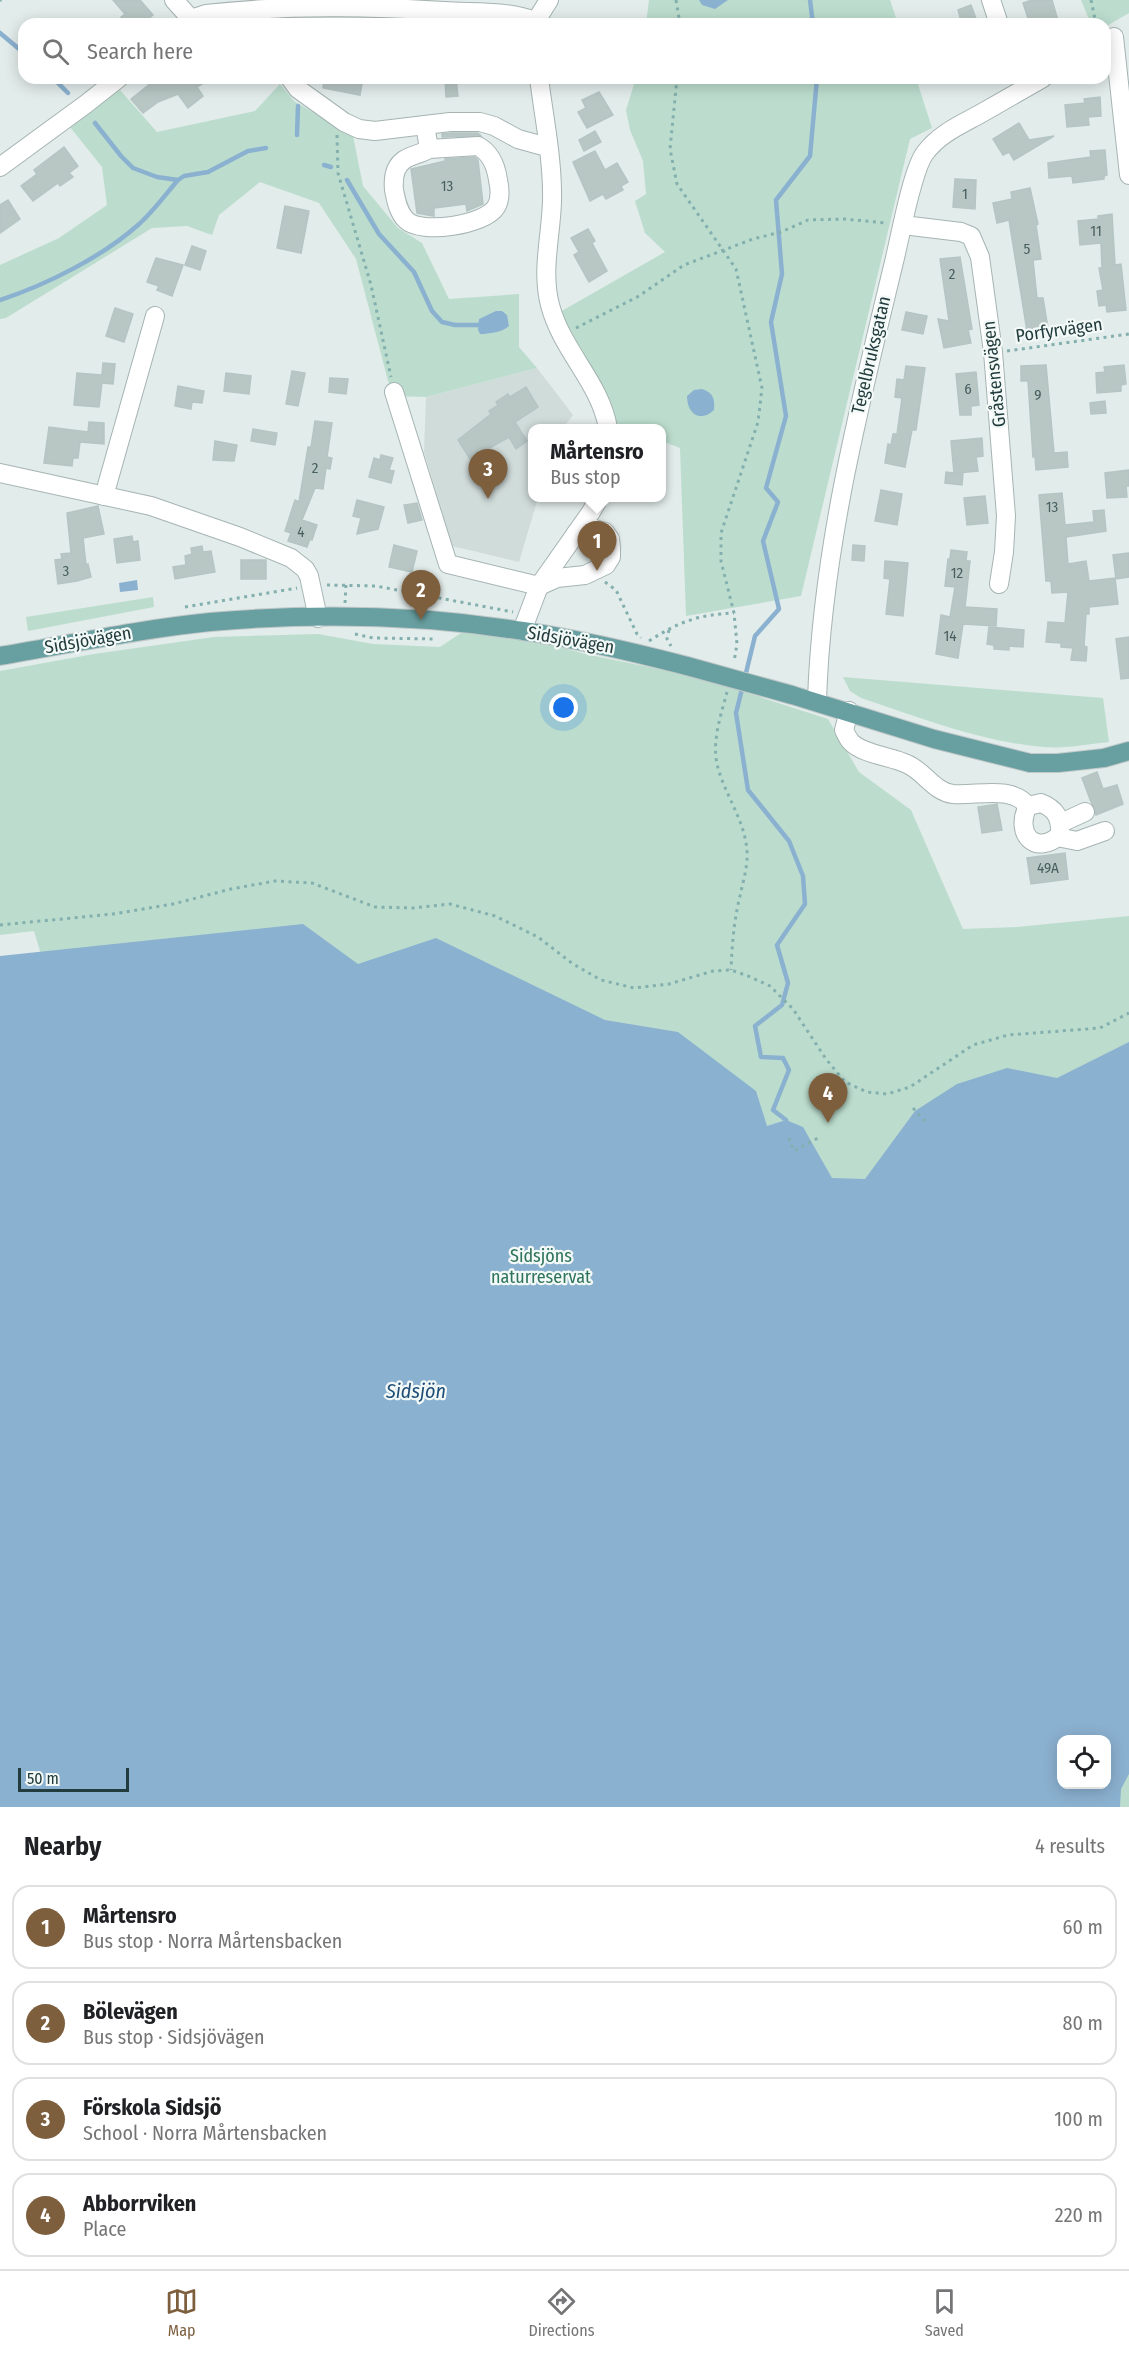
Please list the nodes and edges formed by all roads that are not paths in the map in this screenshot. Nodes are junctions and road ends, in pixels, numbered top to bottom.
1 (174, 0) edge
2 (549, 0) edge
3 (991, 0) edge
4 (442, 5) edge
5 (272, 16) edge
6 (186, 18) edge
7 (196, 18) edge
8 (522, 18) edge
9 (537, 18) edge
10 (997, 18) edge
11 (1116, 36) edge
12 (111, 84) edge
13 (294, 84) edge
14 (540, 84) edge
15 (1020, 84) edge
16 (425, 125) junction
17 (547, 147) junction
18 (429, 149) junction
19 (0, 167) edge
20 (1129, 175) edge
21 (903, 225) junction
22 (155, 316) dead end
23 (394, 392) road end
24 (608, 424) edge
25 (0, 473) edge
26 (104, 496) junction
27 (597, 502) edge
28 (576, 533) junction
29 (999, 584) dead end
30 (539, 586) junction
31 (318, 618) junction
32 (522, 631) junction
33 (0, 656) edge
34 (817, 700) junction
35 (849, 711) junction
36 (1129, 752) edge
37 (1028, 806) junction
38 (1085, 812) dead end
39 (1059, 830) junction
40 (1105, 831) dead end

1 - 6 street
2 - 9 street
3 - 10 street
4 - 5 street
4 - 8 street
5 - 7 street
11 - 20 street
12 - 19 street
13 - 16 street
14 - 17 street
15 - 21 street, Tegelbruksgatan
16 - 17 street
16 - 18 street
17 - 24 street
18 - 18 street
21 - 29 street, Gråstensvägen
21 - 34 street, Tegelbruksgatan
22 - 26 street
23 - 30 street
25 - 26 street
26 - 31 street
27 - 28 street
28 - 30 street
28 - 30 street
30 - 32 street
31 - 32 main road, Sidsjövägen
31 - 33 main road, Sidsjövägen
32 - 34 main road, Sidsjövägen, bridge
34 - 35 main road, Sidsjövägen
35 - 36 main road, Sidsjövägen
35 - 37 street
37 - 39 street
37 - 39 street
38 - 39 street
39 - 40 street

